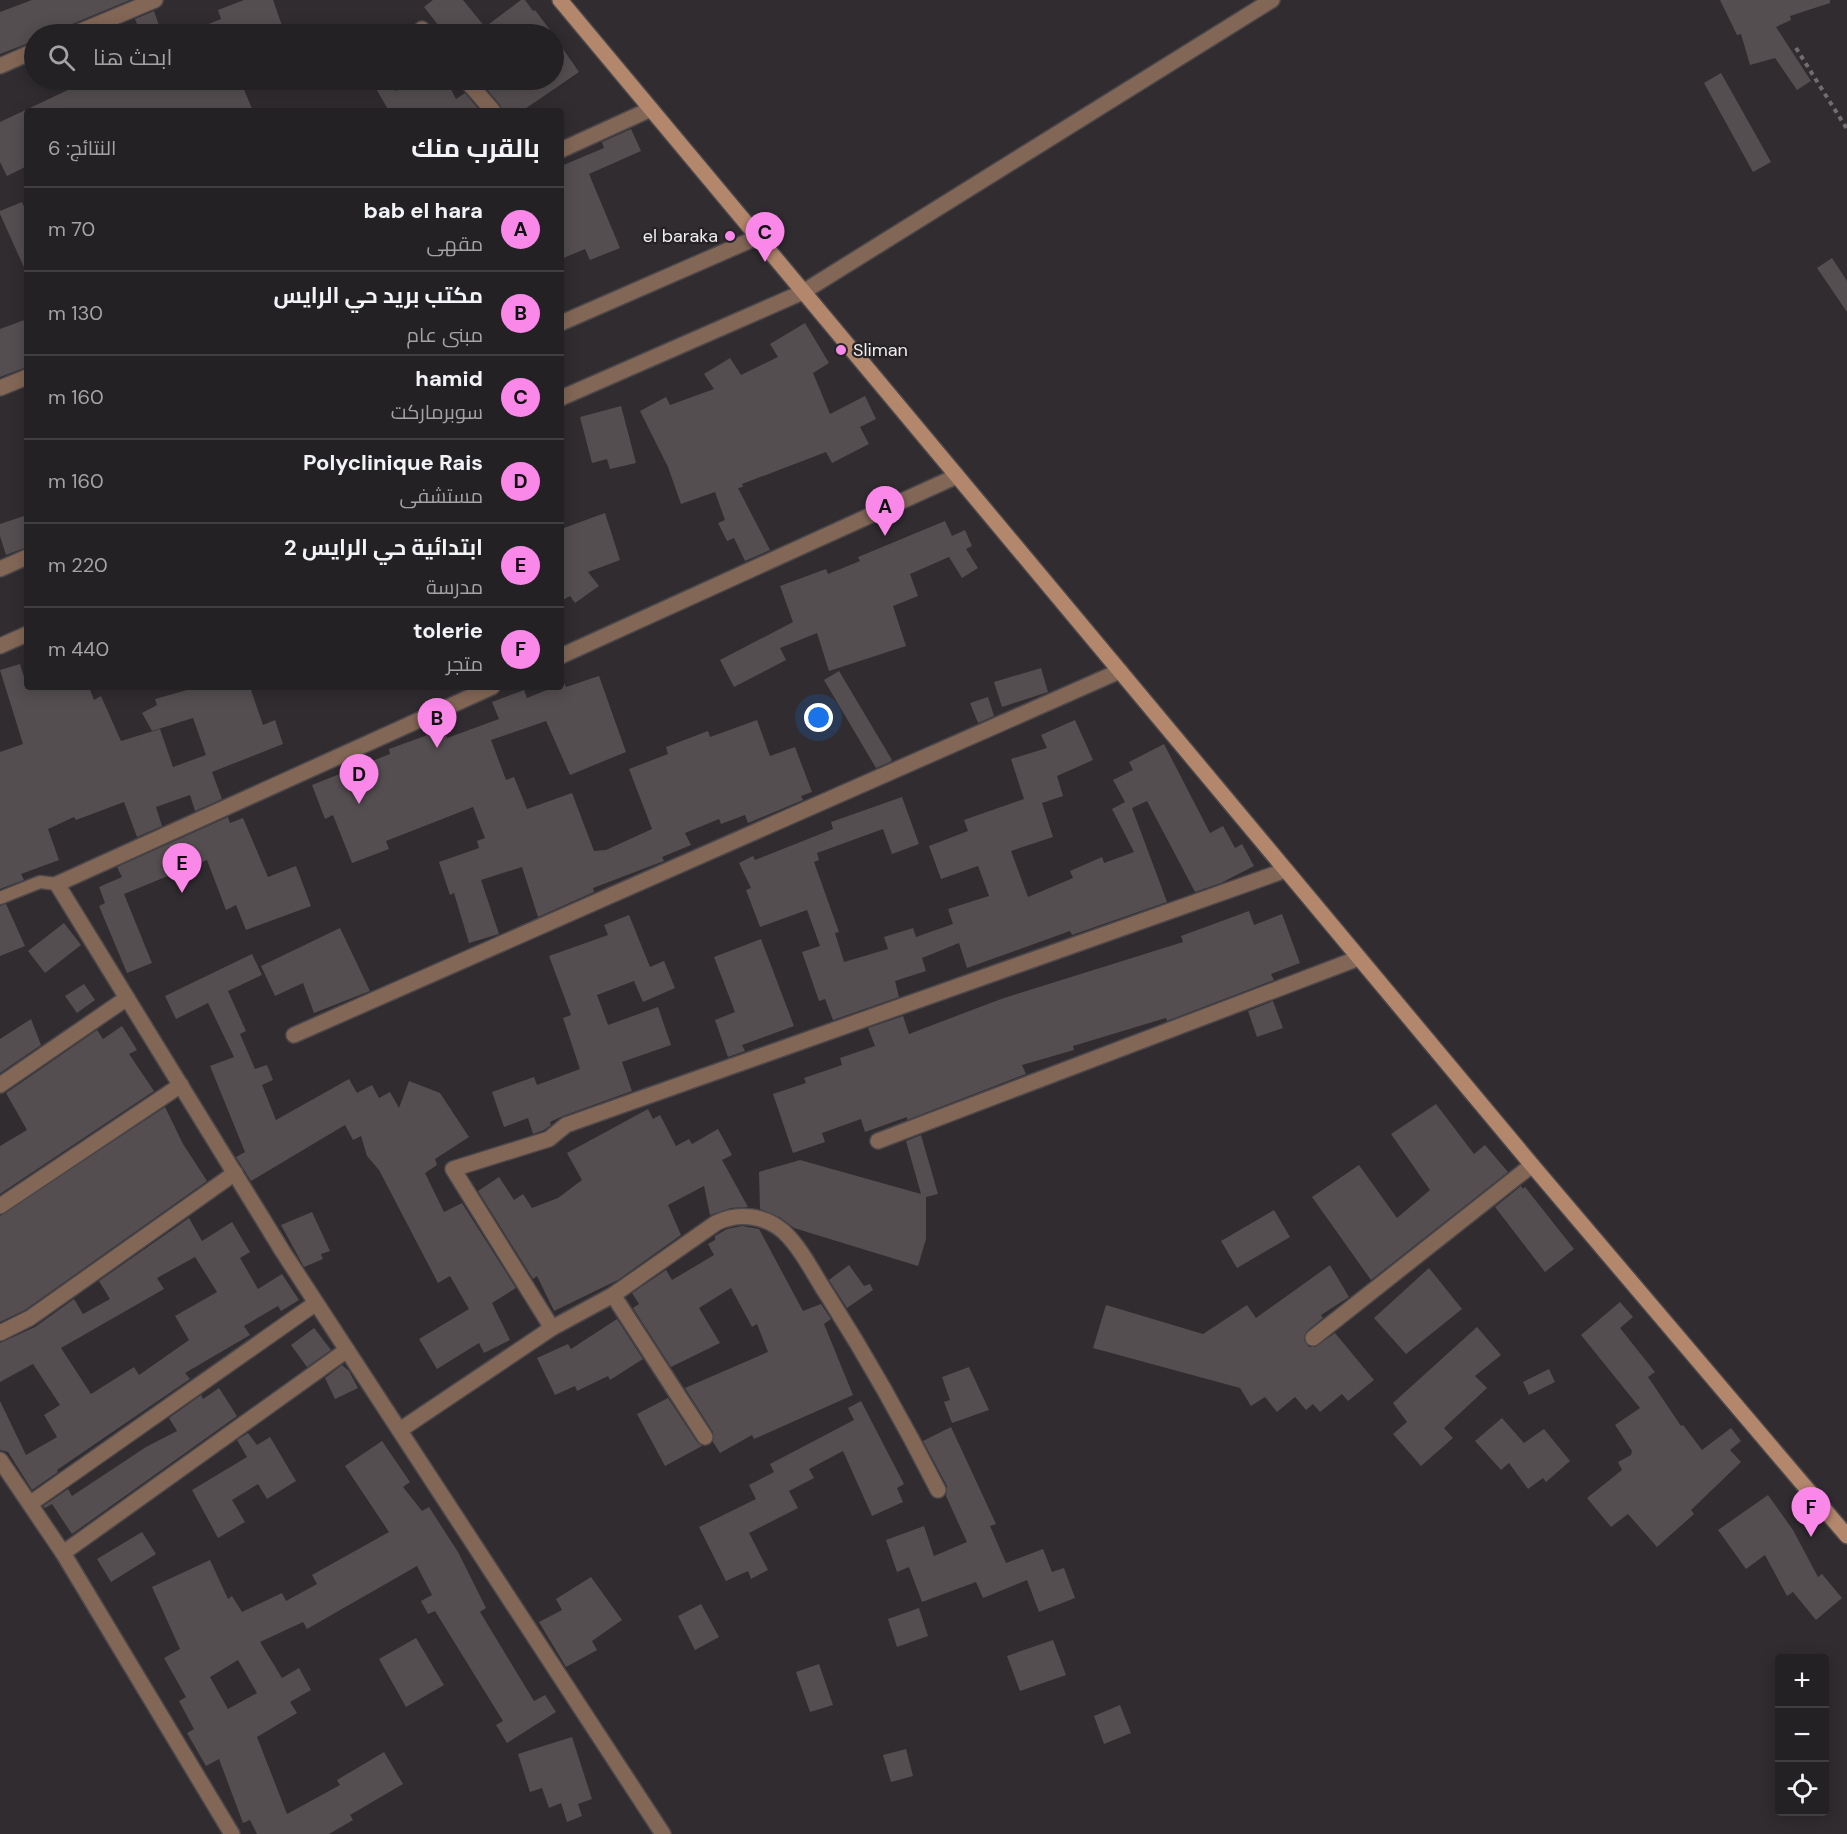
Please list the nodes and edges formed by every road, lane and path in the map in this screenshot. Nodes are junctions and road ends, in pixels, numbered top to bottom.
1 (154, 0) edge
2 (560, 0) edge
3 (1272, 0) edge
4 (98, 24) edge
5 (1796, 48) dead end
6 (24, 55) edge
7 (0, 66) edge
8 (475, 90) edge
9 (490, 108) edge
10 (651, 109) junction
11 (1847, 129) edge
12 (564, 149) edge
13 (758, 237) junction
14 (803, 292) junction
15 (564, 322) edge
16 (24, 378) edge
17 (0, 388) edge
18 (564, 397) edge
19 (957, 476) junction
20 (24, 558) edge
21 (0, 569) edge
22 (24, 635) edge
23 (0, 646) edge
24 (564, 655) edge
25 (1120, 671) junction
26 (485, 690) edge
27 (1286, 870) junction
28 (57, 884) junction
29 (0, 898) edge
30 (1359, 958) junction
31 (127, 998) junction
32 (294, 1035) dead end
33 (0, 1085) edge
34 (181, 1085) junction
35 (878, 1141) dead end
36 (1532, 1165) junction
37 (235, 1173) junction
38 (0, 1206) edge
39 (614, 1295) junction
40 (316, 1303) junction
41 (552, 1328) junction
42 (0, 1333) edge
43 (1314, 1338) dead end
44 (347, 1350) junction
45 (400, 1430) junction
46 (705, 1437) dead end
47 (0, 1460) edge
48 (938, 1490) dead end
49 (31, 1503) junction
50 (1847, 1536) edge
51 (63, 1553) junction
52 (232, 1834) edge
53 (663, 1834) edge

1 - 4 street
2 - 10 main road
3 - 14 street
5 - 11 path
6 - 7 street
8 - 9 street
10 - 12 street
10 - 13 main road
13 - 14 main road
13 - 15 street
14 - 18 street
14 - 19 main road
16 - 17 street
19 - 24 street
19 - 25 main road
20 - 21 street
22 - 23 street
25 - 27 main road
25 - 32 street
26 - 28 street
27 - 30 main road
27 - 41 street
28 - 29 lane
28 - 31 street
30 - 35 street
30 - 36 main road
31 - 33 street
31 - 34 street
34 - 37 street
34 - 38 street
36 - 43 street
36 - 50 main road
37 - 40 street
37 - 42 street
39 - 41 street
39 - 46 street
39 - 48 street
40 - 44 street
40 - 49 street
41 - 45 street
44 - 45 street
44 - 51 street
45 - 53 street
47 - 49 street
49 - 51 street
51 - 52 street

